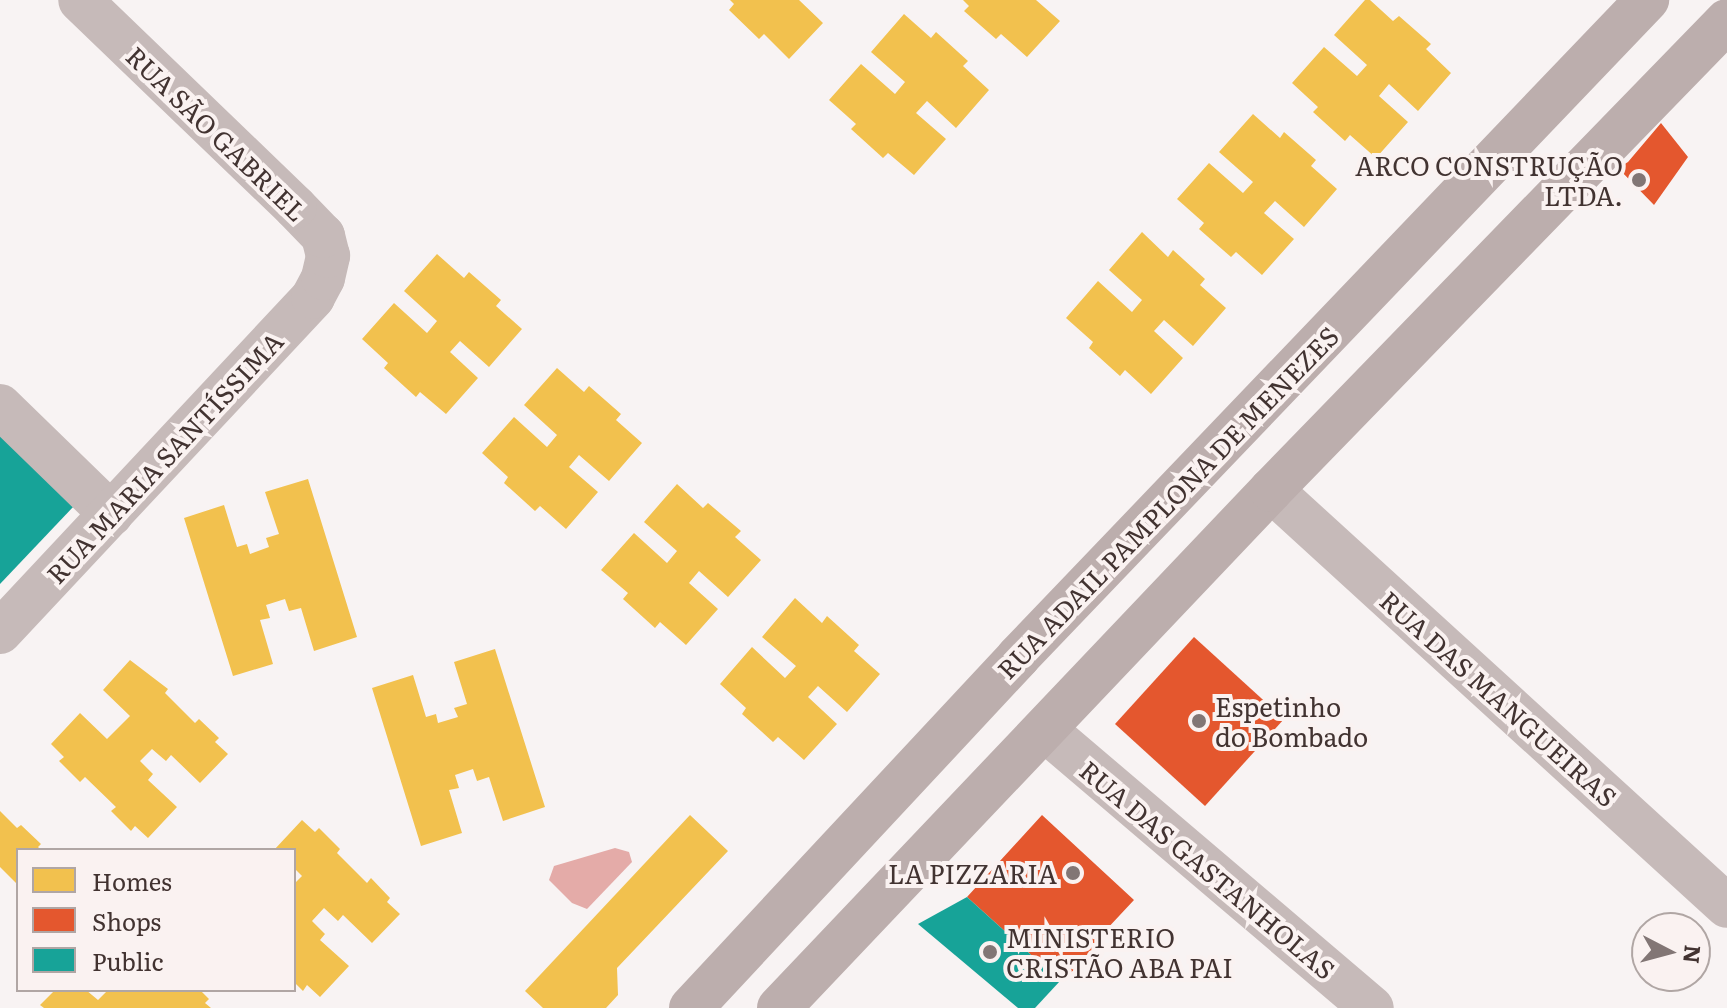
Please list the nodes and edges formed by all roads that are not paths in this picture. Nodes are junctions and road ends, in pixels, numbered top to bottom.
1 (80, 0) edge
2 (1647, 0) edge
3 (1727, 21) edge
4 (323, 278) joint
5 (0, 406) edge
6 (1271, 490) junction
7 (111, 514) junction
8 (1072, 603) junction
9 (0, 632) edge
10 (962, 717) junction
11 (1054, 720) junction
12 (948, 831) junction
13 (1727, 906) edge
14 (691, 1008) edge
15 (779, 1008) edge
16 (1372, 1008) edge

1 - 4 street, RUA SÃO GABRIEL
2 - 8 main road, RUA ADAIL PAMPLONA DE MENEZES
3 - 6 main road
4 - 7 street, RUA MARIA SANTÍSSIMA
5 - 7 street
6 - 11 main road
6 - 13 street, RUA DAS MANGUEIRAS
7 - 9 street, RUA MARIA SANTÍSSIMA
8 - 10 main road, RUA ADAIL PAMPLONA DE MENEZES
8 - 11 main road
10 - 12 main road
10 - 14 main road, RUA ADAIL PAMPLONA DE MENEZES
11 - 12 main road
11 - 16 street, RUA DAS GASTANHOLAS
12 - 15 main road

